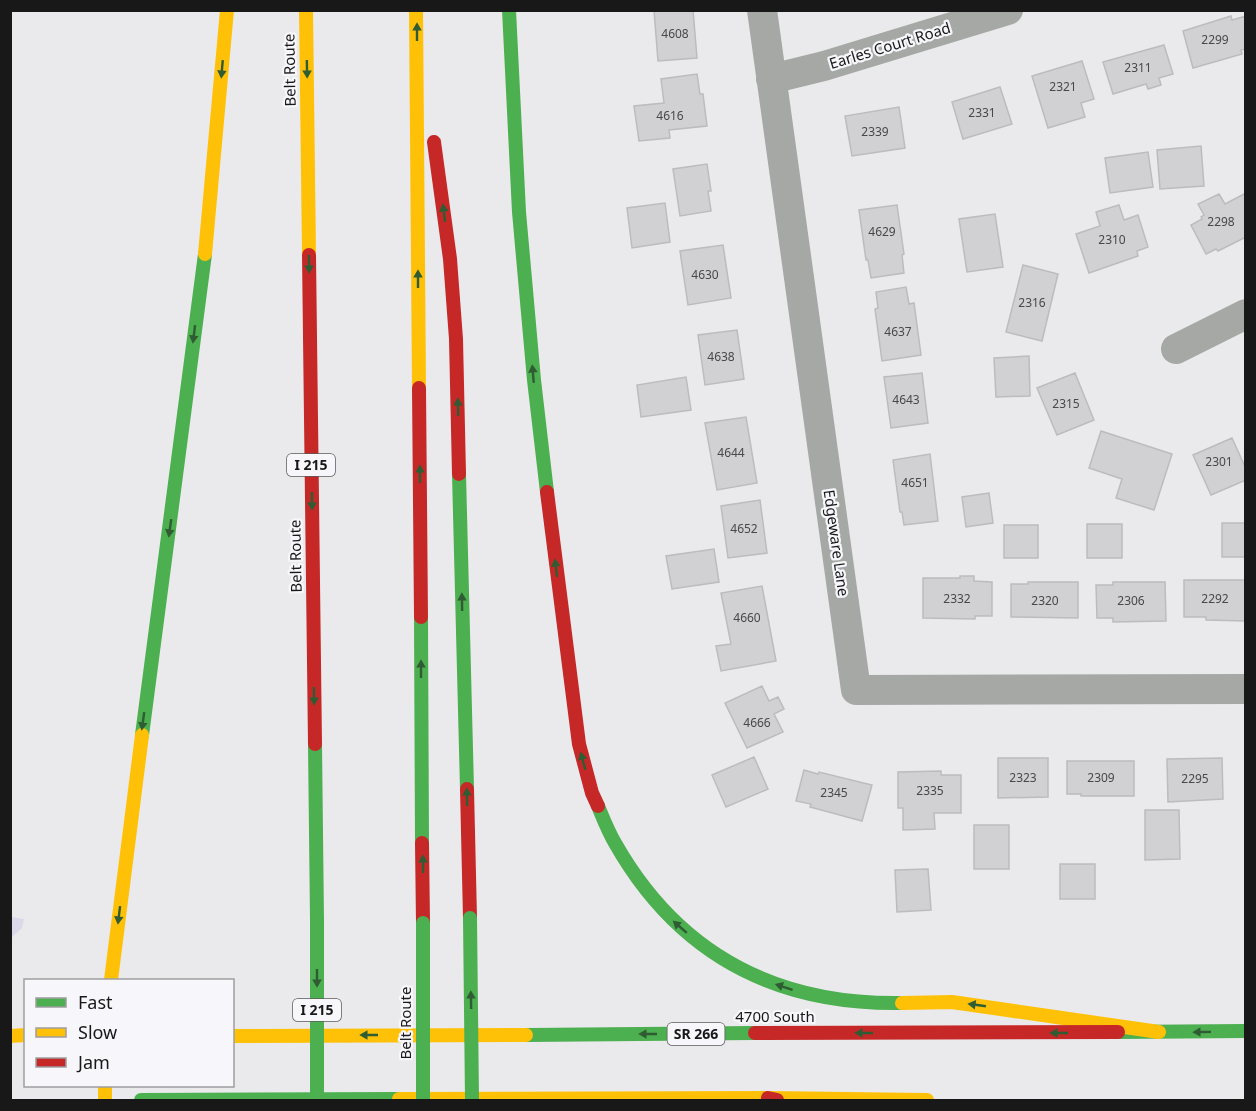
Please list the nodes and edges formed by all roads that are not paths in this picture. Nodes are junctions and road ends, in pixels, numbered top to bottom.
1 (227, 10) edge
2 (306, 10) edge
3 (416, 10) edge
4 (509, 10) edge
5 (762, 10) edge
6 (1008, 10) edge
7 (417, 54) junction
8 (771, 79) junction
9 (1245, 314) edge
10 (1176, 349) dead end
11 (1245, 688) edge
12 (111, 979) edge
13 (1245, 1031) edge
14 (1159, 1032) junction
15 (234, 1035) edge
16 (773, 1099) edge
17 (141, 1101) edge
18 (317, 1101) edge
19 (423, 1101) edge
20 (472, 1101) edge
21 (927, 1101) edge

1 -> 12 main road
2 -> 18 main road, Belt Route / I 215, bridge
7 -> 3 main road, Belt Route
14 -> 4 main road
5 - 8 street, Edgeware Lane
6 - 8 street, Earles Court Road
19 -> 7 main road, Belt Route, bridge
20 -> 7 main road, bridge
8 - 11 street, Edgeware Lane
9 - 10 street
13 -> 14 main road, 4700 South / SR 266
14 -> 15 main road, 4700 South / SR 266
16 - 17 main road
16 - 21 main road

